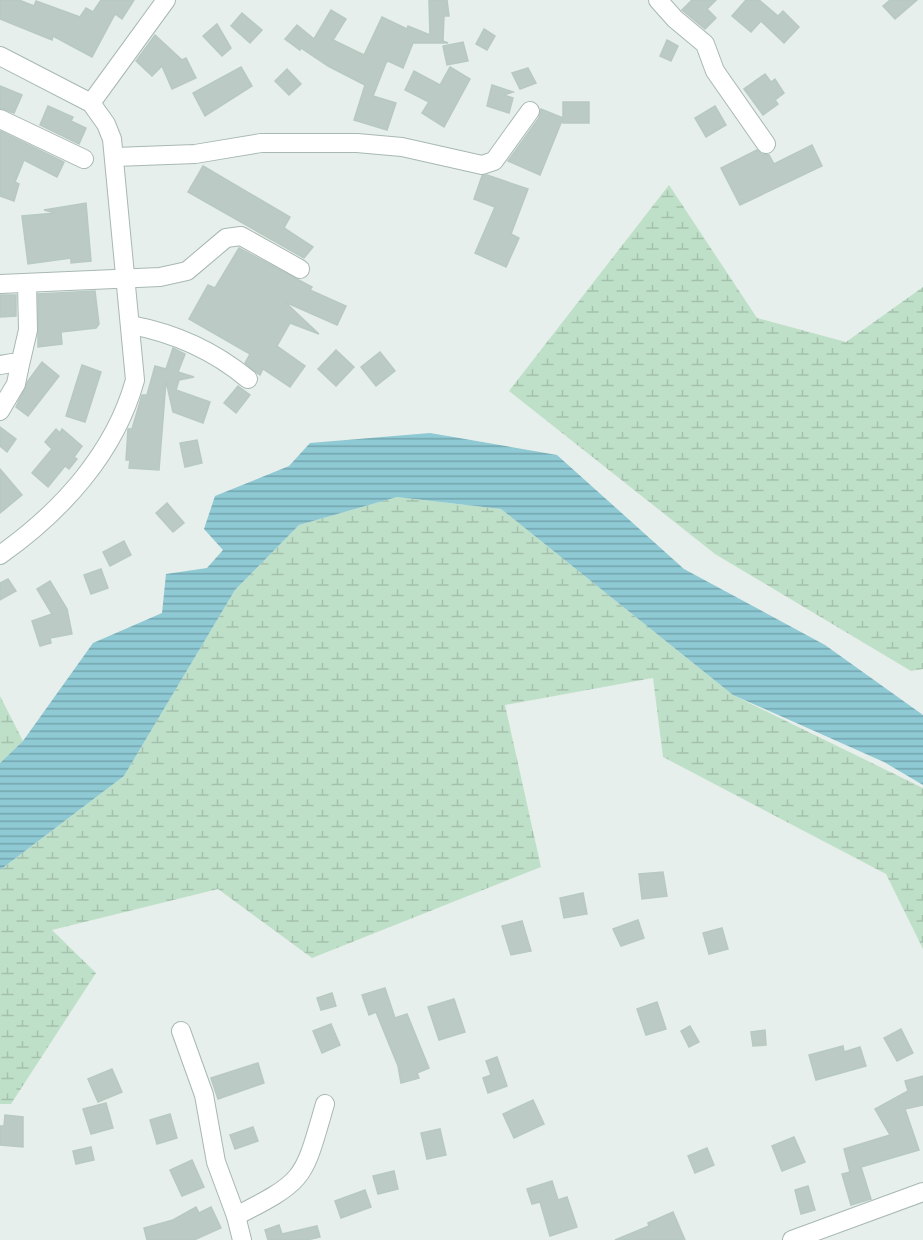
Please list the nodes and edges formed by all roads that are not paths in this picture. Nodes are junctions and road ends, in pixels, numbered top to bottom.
1 (166, 0) edge
2 (658, 0) edge
3 (0, 56) edge
4 (91, 104) junction
5 (530, 111) dead end
6 (0, 119) edge
7 (766, 144) dead end
8 (115, 157) junction
9 (84, 159) dead end
10 (300, 269) dead end
11 (124, 277) junction
12 (27, 283) junction
13 (0, 284) edge
14 (131, 325) junction
15 (0, 365) edge
16 (19, 369) junction
17 (248, 379) dead end
18 (0, 411) edge
19 (0, 555) edge
20 (181, 1031) dead end
21 (325, 1104) dead end
22 (923, 1192) edge
23 (236, 1216) junction
24 (242, 1240) edge
25 (792, 1240) edge

1 - 4 street
2 - 7 street
3 - 4 street
4 - 8 street
5 - 8 street
6 - 9 street
8 - 11 street
10 - 11 street
11 - 12 street
11 - 14 street
12 - 13 street
12 - 16 street
14 - 17 street
14 - 19 street
15 - 16 street
16 - 18 street
20 - 23 street
21 - 23 street
22 - 25 street
23 - 24 street

